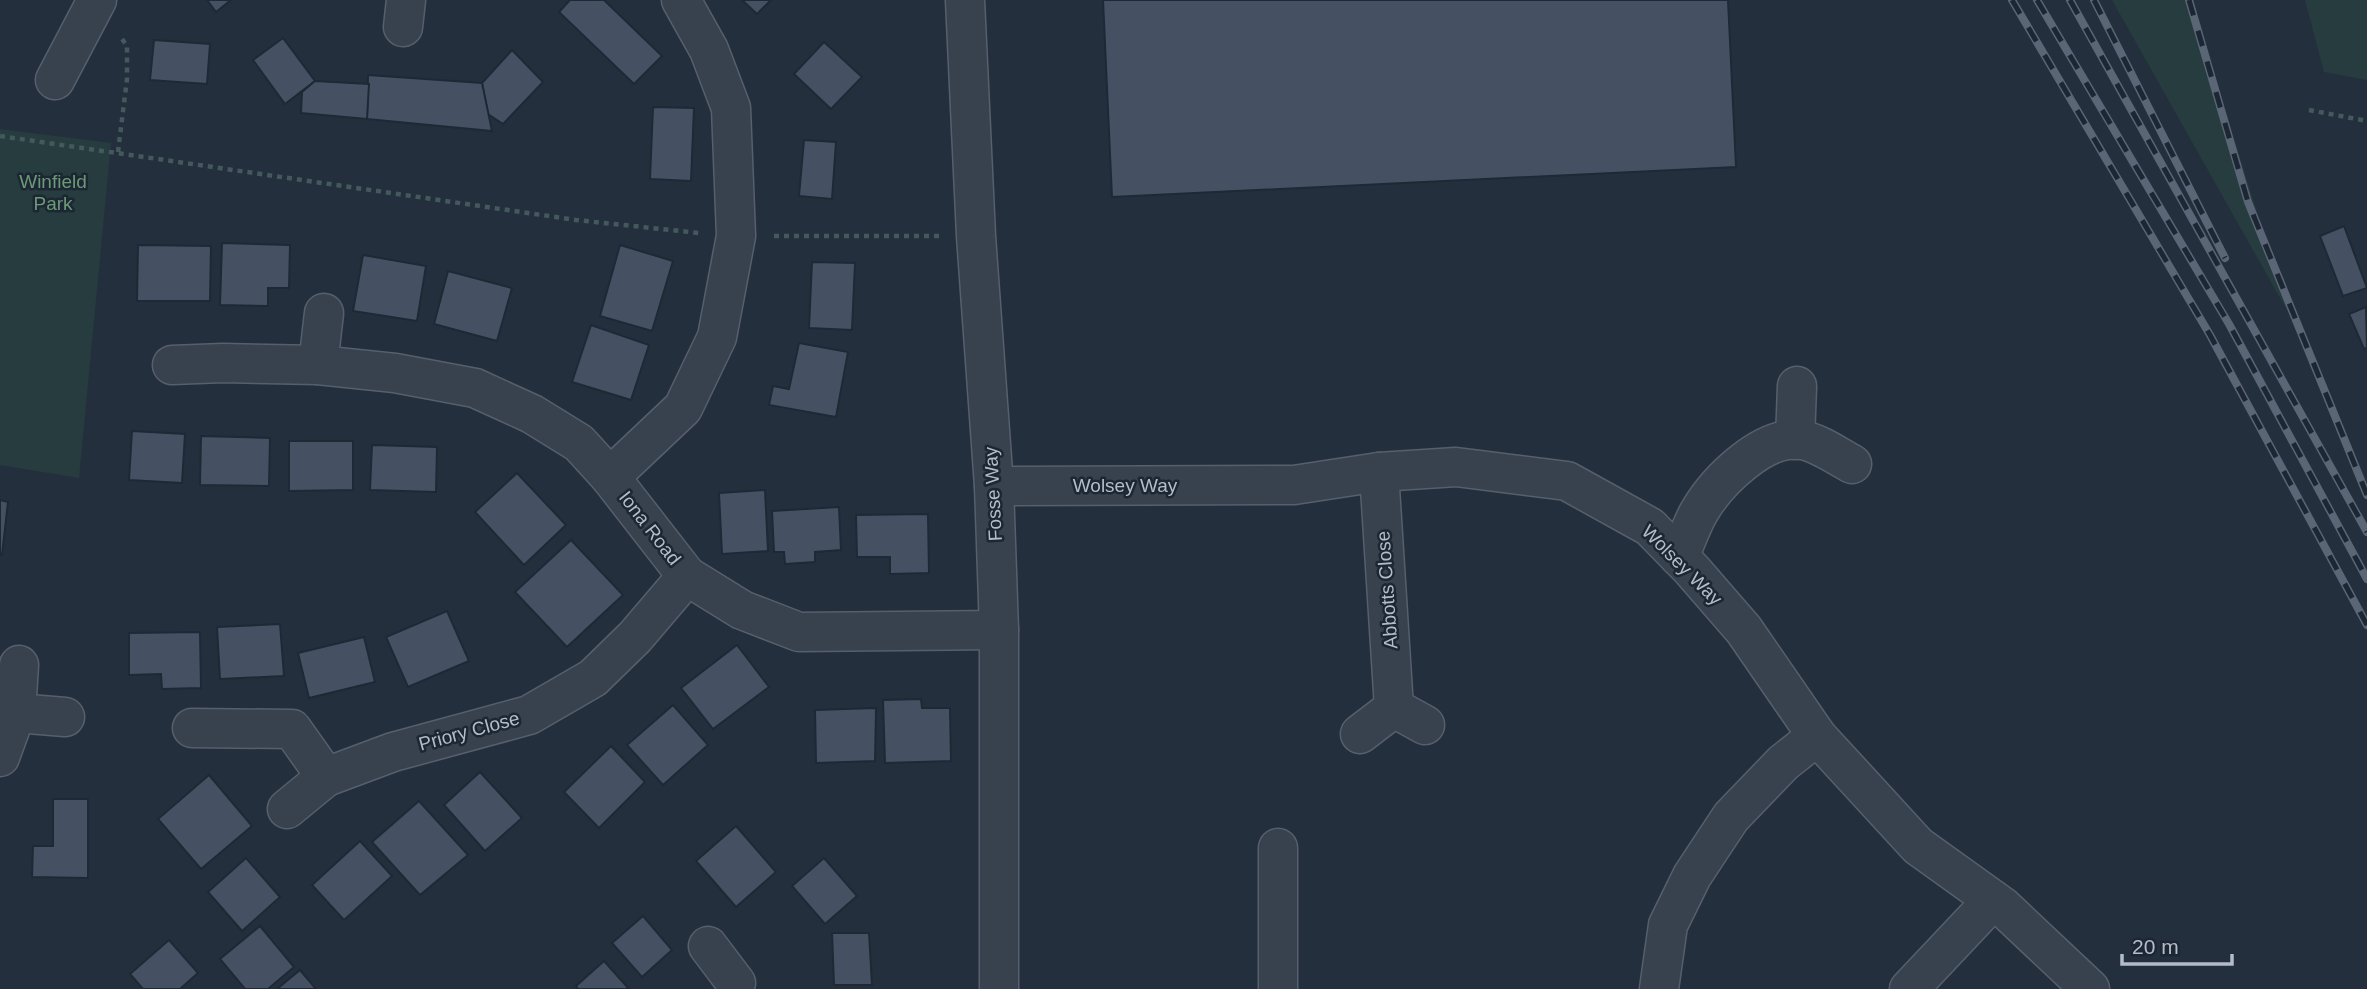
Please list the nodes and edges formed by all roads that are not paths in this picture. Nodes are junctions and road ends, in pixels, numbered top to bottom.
1 (681, 0) edge
2 (965, 0) edge
3 (90, 15) edge
4 (55, 80) dead end
5 (324, 313) dead end
6 (172, 365) dead end
7 (318, 365) junction
8 (1797, 386) dead end
9 (1795, 440) junction
10 (1852, 464) dead end
11 (1379, 472) junction
12 (610, 477) junction
13 (994, 486) junction
14 (1679, 557) junction
15 (687, 576) junction
16 (999, 630) junction
17 (19, 664) dead end
18 (16, 713) junction
19 (65, 717) dead end
20 (192, 728) dead end
21 (1360, 734) dead end
22 (1817, 736) junction
23 (0, 757) edge
24 (326, 777) junction
25 (287, 809) dead end
26 (1278, 848) dead end
27 (1993, 900) junction
28 (708, 946) dead end
29 (742, 977) edge
30 (999, 989) edge
31 (1278, 989) edge
32 (1659, 989) edge
33 (1909, 989) edge
34 (2090, 989) edge

1 - 12 street
2 - 13 street, Fosse Way
3 - 4 street
5 - 7 street
6 - 7 street, Iona Road
7 - 12 street, Iona Road
8 - 9 street
9 - 10 street
9 - 14 street
11 - 13 street, Wolsey Way
11 - 14 street, Wolsey Way
11 - 21 street, Abbotts Close
12 - 15 street, Iona Road
13 - 16 street, Fosse Way
14 - 22 street, Wolsey Way
15 - 16 street, Iona Road
15 - 24 street, Priory Close
16 - 30 street, Fosse Way
17 - 18 street
18 - 19 street
18 - 23 street
20 - 24 street
22 - 27 street, Wolsey Way
22 - 32 street
24 - 25 street, Priory Close
26 - 31 street
27 - 33 street
27 - 34 street, Wolsey Way
28 - 29 street

